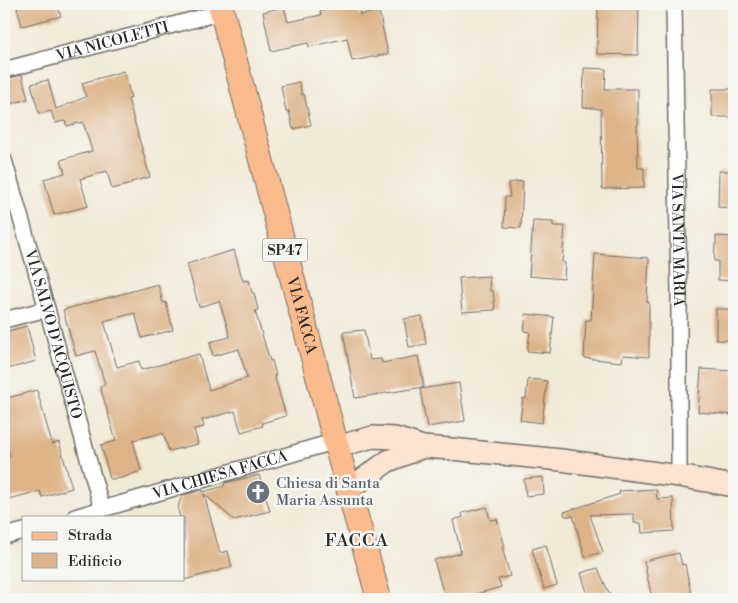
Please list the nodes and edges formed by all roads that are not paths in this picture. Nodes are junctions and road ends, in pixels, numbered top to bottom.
1 (674, 4) edge
2 (221, 8) edge
3 (4, 70) edge
4 (4, 160) edge
5 (47, 309) junction
6 (4, 320) edge
7 (337, 445) junction
8 (423, 447) junction
9 (679, 476) junction
10 (734, 486) edge
11 (349, 489) junction
12 (102, 509) junction
13 (79, 516) edge
14 (22, 532) edge
15 (4, 536) edge
16 (379, 599) edge

1 - 9 street, VIA SANTA MARIA
2 - 3 street, VIA NICOLETTI
2 - 7 main road, VIA FACCA / SP47
4 - 5 street, VIA SALVO D'ACQUISTO
5 - 6 street
5 - 12 street, VIA SALVO D'ACQUISTO
7 - 8 main road
7 - 11 main road, VIA FACCA / SP47
7 - 12 street, VIA CHIESA FACCA
8 - 9 main road
8 - 11 main road
9 - 10 main road
11 - 16 main road, VIA FACCA / SP47
12 - 13 street, VIA CHIESA FACCA
14 - 15 street

